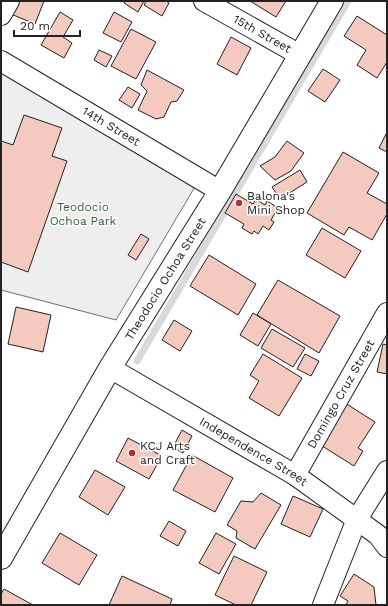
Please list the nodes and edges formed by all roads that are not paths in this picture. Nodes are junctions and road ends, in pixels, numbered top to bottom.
1 (9, 1) edge
2 (204, 1) edge
3 (332, 1) edge
4 (1, 15) edge
5 (300, 55) junction
6 (1, 61) edge
7 (220, 191) junction
8 (387, 313) edge
9 (110, 368) junction
10 (387, 471) edge
11 (295, 475) junction
12 (358, 519) junction
13 (387, 547) edge
14 (1, 558) edge
15 (323, 605) edge

1 - 4 street
2 - 5 street, 15th Street
3 - 5 street, Theodocio Ochoa Street
5 - 7 street, Theodocio Ochoa Street
6 - 7 street, 14th Street
7 - 9 street, Theodocio Ochoa Street
8 - 11 street, Domingo Cruz Street
9 - 11 street, Independence Street
9 - 14 street, Theodocio Ochoa Street
10 - 12 street
11 - 12 street, Independence Street
12 - 13 street, Independence Street
12 - 15 street

